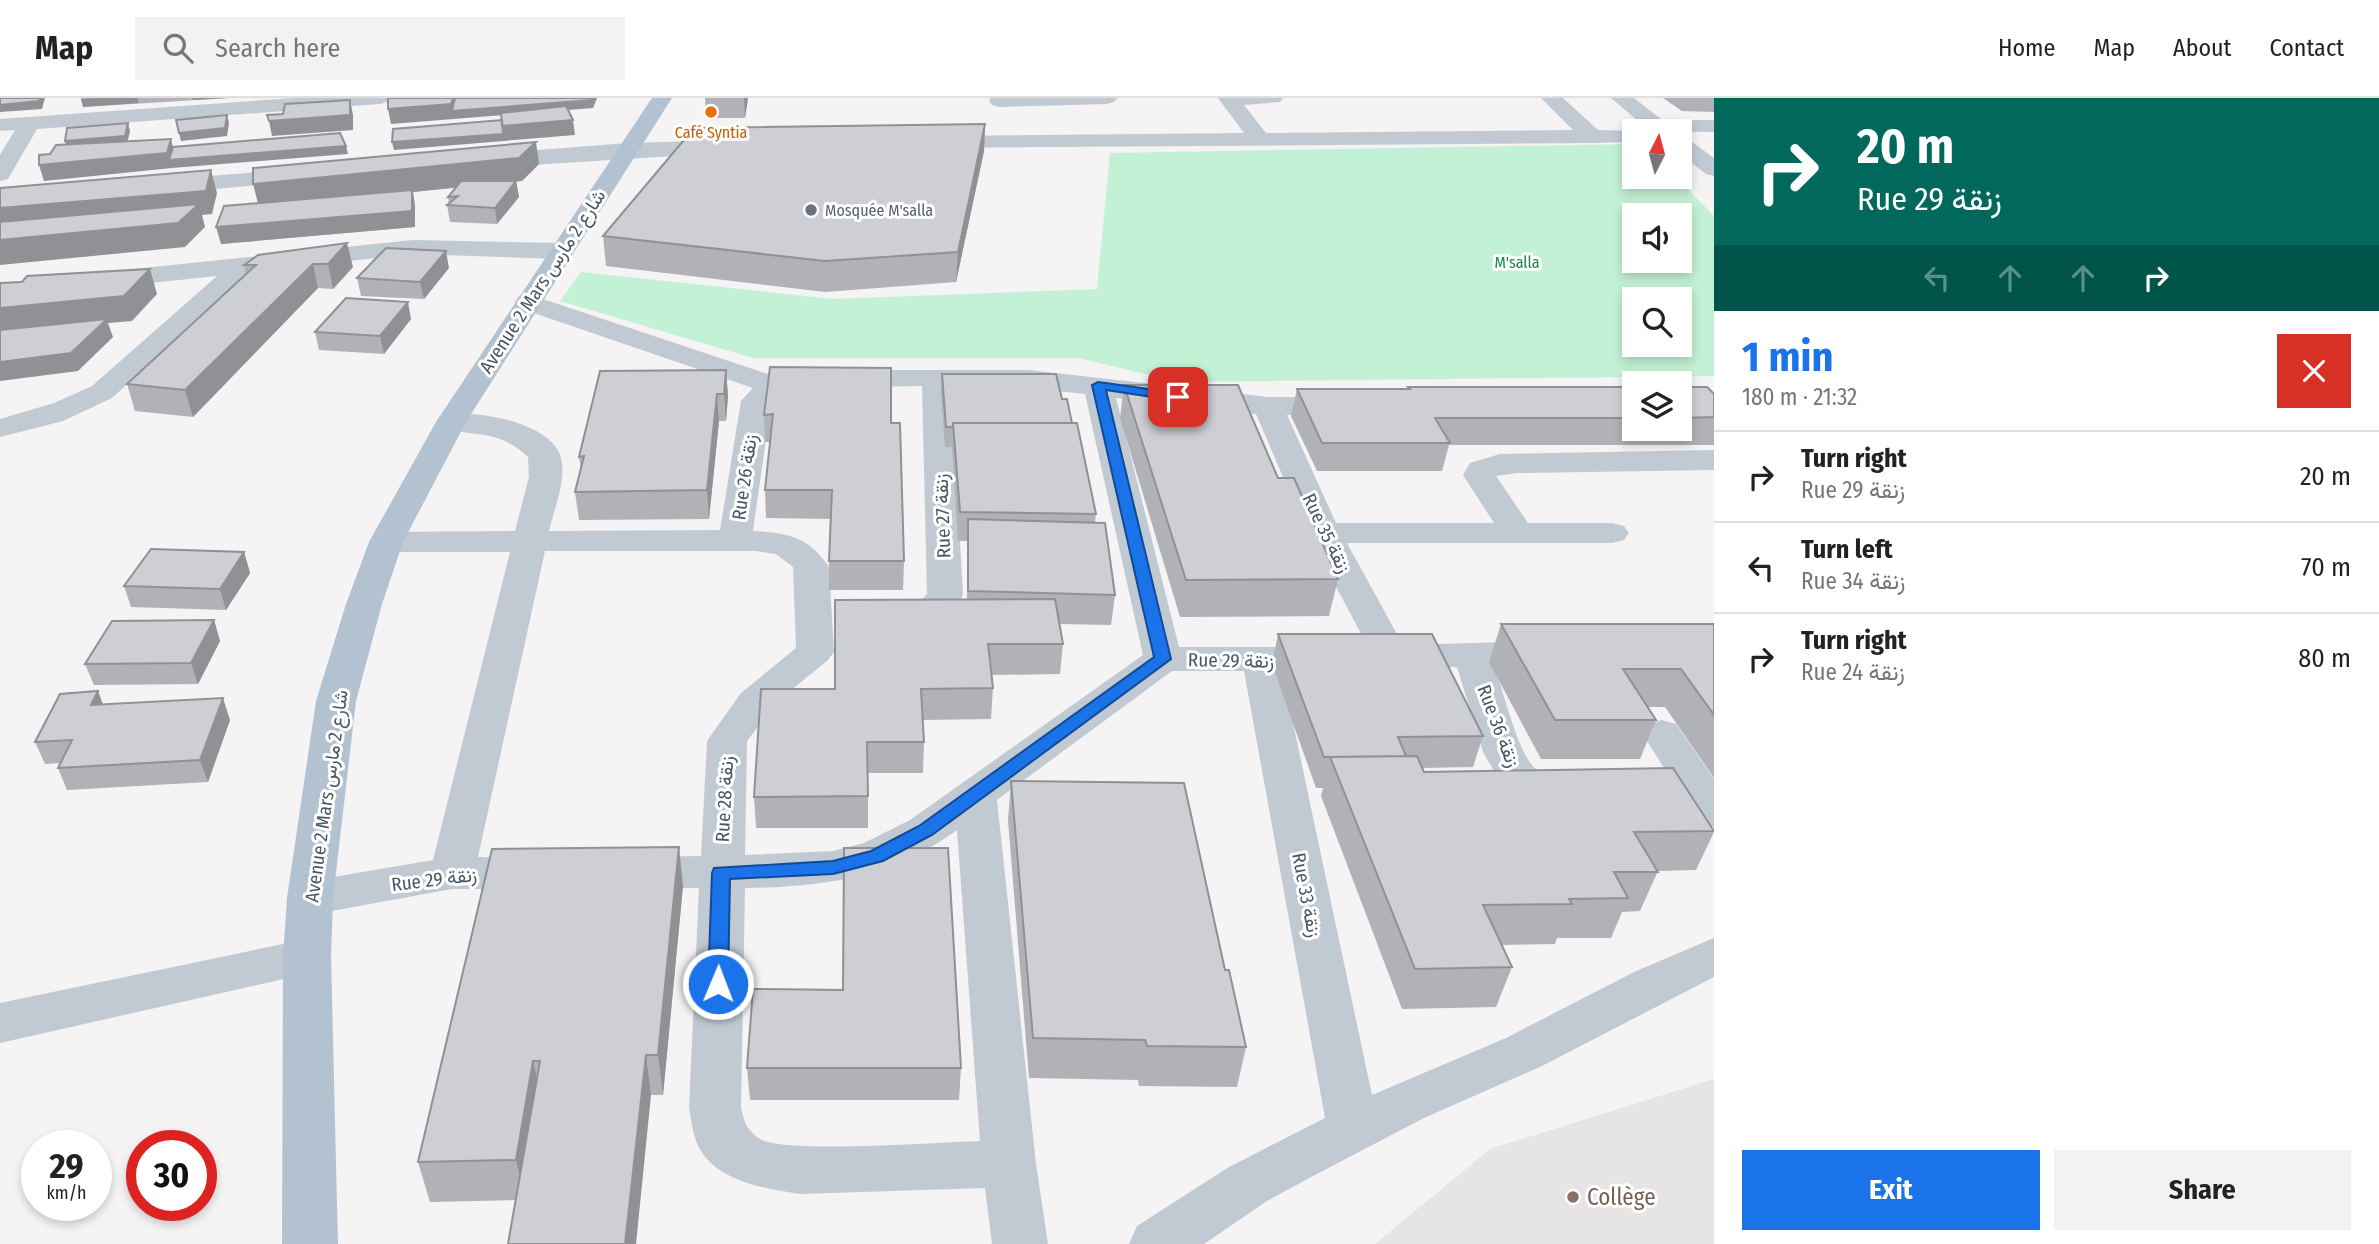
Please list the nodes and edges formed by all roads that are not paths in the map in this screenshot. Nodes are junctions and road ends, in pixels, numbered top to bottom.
1 (380, 98) edge
2 (662, 98) edge
3 (1273, 98) edge
4 (1551, 98) edge
5 (1621, 98) edge
6 (1228, 99) edge
7 (1109, 101) edge
8 (985, 115) edge
9 (1647, 119) edge
10 (30, 123) junction
11 (0, 125) edge
12 (1714, 126) edge
13 (1692, 127) edge
14 (1622, 136) edge
15 (1593, 137) junction
16 (1260, 140) junction
17 (916, 143) edge
18 (752, 146) edge
19 (628, 150) junction
20 (1692, 153) edge
21 (462, 163) edge
22 (1714, 169) edge
23 (324, 174) edge
24 (2, 188) edge
25 (144, 188) edge
26 (560, 251) junction
27 (238, 265) junction
28 (0, 291) edge
29 (528, 302) junction
30 (936, 377) junction
31 (1098, 385) junction
32 (775, 386) junction
33 (1377, 405) edge
34 (1268, 406) junction
35 (451, 422) junction
36 (0, 428) edge
37 (1714, 460) edge
38 (1324, 533) junction
39 (1612, 533) dead end
40 (1519, 535) junction
41 (735, 540) junction
42 (386, 542) junction
43 (528, 543) junction
44 (854, 615) junction
45 (1580, 652) edge
46 (1473, 655) junction
47 (1391, 657) junction
48 (1163, 659) junction
49 (1261, 661) junction
50 (1662, 733) dead end
51 (975, 793) junction
52 (1709, 805) edge
53 (452, 873) junction
54 (721, 873) junction
55 (310, 898) junction
56 (1714, 956) edge
57 (307, 957) junction
58 (0, 1023) edge
59 (1353, 1129) junction
60 (1009, 1164) junction
61 (310, 1244) edge
62 (1020, 1244) edge
63 (1157, 1244) edge

1 - 10 street
2 - 19 main road, Avenue 2 Mars شارع 2 مارس
3 - 6 street
4 - 15 street
5 - 9 street
6 - 16 street
7 - 8 street
8 - 16 street
8 - 17 street
10 - 11 street
10 - 24 street
12 - 13 street
14 - 15 street
15 - 16 street
18 - 19 street
19 - 21 street
19 - 26 main road, Avenue 2 Mars شارع 2 مارس
20 - 22 street
23 - 25 street
26 - 27 street
26 - 29 main road, Avenue 2 Mars شارع 2 مارس
27 - 28 street
27 - 36 street
29 - 32 street
29 - 35 main road, Avenue 2 Mars شارع 2 مارس
30 - 31 street
30 - 32 street
30 - 44 street, Rue 27 زنقة
31 - 34 street
31 - 48 street
32 - 41 street, Rue 26 زنقة
33 - 34 street
34 - 38 street, Rue 35 زنقة
35 - 42 main road, Avenue 2 Mars شارع 2 مارس
35 - 43 street
37 - 40 street
38 - 40 street
38 - 47 street, Rue 35 زنقة
39 - 40 street
41 - 43 street
41 - 44 street
42 - 43 street
42 - 55 main road, Avenue 2 Mars شارع 2 مارس
43 - 53 street
44 - 54 street, Rue 28 زنقة
45 - 46 street, Rue 29 زنقة
46 - 47 street, Rue 29 زنقة
46 - 52 street, Rue 36 زنقة
47 - 49 street, Rue 29 زنقة
48 - 49 street, Rue 29 زنقة
48 - 51 street, Rue 29 زنقة
49 - 59 street, Rue 33 زنقة
50 - 52 street
51 - 54 street, Rue 29 زنقة
51 - 60 street
53 - 54 street, Rue 29 زنقة
53 - 55 street, Rue 29 زنقة
54 - 60 street, Rue 28 زنقة
55 - 57 main road, Avenue 2 Mars شارع 2 مارس
56 - 59 street
57 - 58 street
57 - 61 main road, Avenue 2 Mars شارع 2 مارس
59 - 63 street
60 - 62 street

